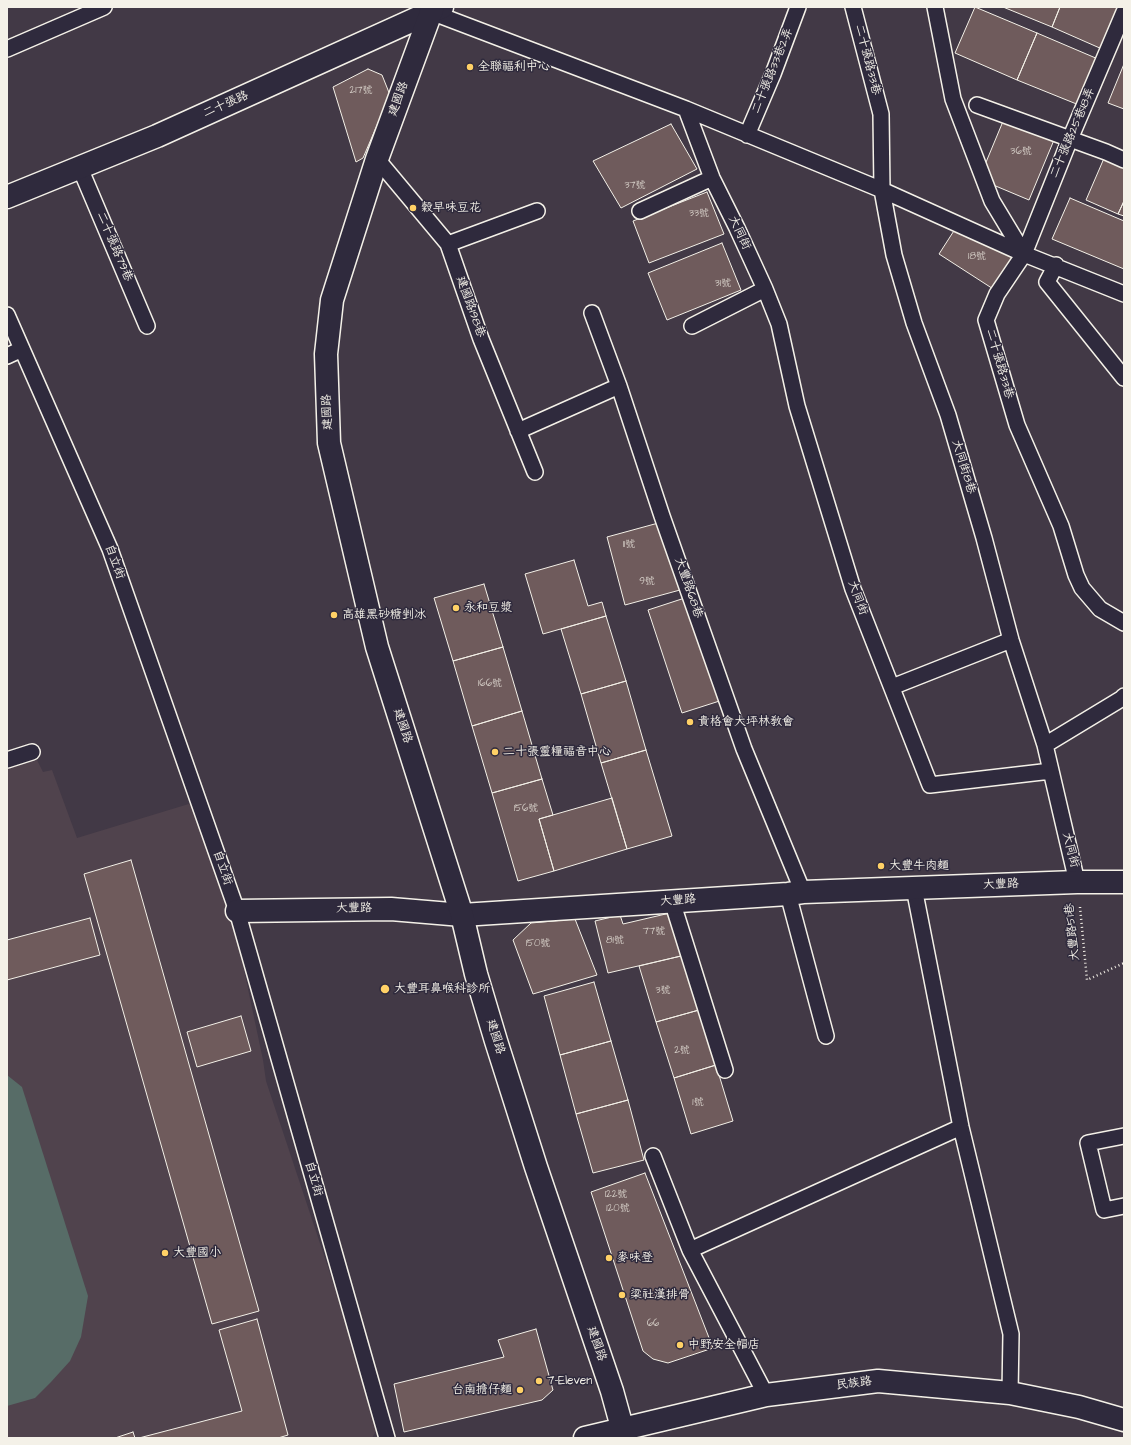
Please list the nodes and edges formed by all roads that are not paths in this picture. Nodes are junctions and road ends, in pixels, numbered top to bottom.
1 (104, 7) edge
2 (798, 7) edge
3 (853, 7) edge
4 (935, 7) edge
5 (433, 8) edge
6 (1124, 12) edge
7 (7, 49) edge
8 (965, 101) junction
9 (686, 109) junction
10 (747, 135) junction
11 (1070, 139) junction
12 (377, 159) junction
13 (1124, 160) edge
14 (80, 168) junction
15 (712, 178) junction
16 (882, 190) junction
17 (7, 197) edge
18 (537, 211) dead end
19 (640, 211) dead end
20 (448, 244) junction
21 (1024, 254) junction
22 (1056, 265) junction
23 (765, 289) junction
24 (1124, 294) edge
25 (592, 313) dead end
26 (7, 315) edge
27 (147, 326) dead end
28 (692, 326) dead end
29 (22, 349) junction
30 (7, 356) edge
31 (1124, 378) edge
32 (619, 386) junction
33 (518, 430) junction
34 (534, 472) dead end
35 (1124, 623) edge
36 (1011, 640) junction
37 (892, 687) junction
38 (1124, 696) edge
39 (1045, 745) junction
40 (32, 752) dead end
41 (7, 760) edge
42 (1051, 771) junction
43 (1077, 882) junction
44 (1124, 882) edge
45 (914, 888) junction
46 (796, 893) junction
47 (672, 901) junction
48 (235, 912) junction
49 (462, 915) junction
50 (826, 1036) dead end
51 (725, 1070) dead end
52 (961, 1127) junction
53 (1124, 1136) edge
54 (653, 1156) dead end
55 (1124, 1206) edge
56 (690, 1250) junction
57 (1010, 1393) junction
58 (766, 1394) junction
59 (1124, 1420) edge
60 (624, 1433) edge
61 (388, 1438) edge
62 (585, 1438) edge

1 - 7 lane
2 - 10 lane, 二十張路33巷2弄
3 - 16 lane, 二十張路33巷
4 - 8 lane
5 - 9 lane
5 - 12 street, 建國路
5 - 14 street, 二十張路
6 - 11 lane, 二十張路25巷18弄
8 - 11 lane
8 - 21 lane
9 - 10 lane
9 - 15 lane, 大同街
10 - 16 lane
11 - 13 lane
11 - 21 lane, 二十張路25巷18弄
12 - 20 lane, 建國路198巷
12 - 49 street, 建國路
14 - 17 street, 二十張路
14 - 27 lane, 二十張路79巷
15 - 19 lane
15 - 23 lane, 大同街
16 - 21 lane
16 - 36 lane, 大同街8巷
18 - 20 lane
20 - 33 lane, 建國路198巷
21 - 22 lane
21 - 35 lane, 二十張路33巷
22 - 24 lane
22 - 31 lane
23 - 28 lane
23 - 37 lane, 大同街
25 - 32 lane, 大豐路68巷
26 - 29 lane, 自立街
29 - 30 lane
29 - 48 lane, 自立街
32 - 33 lane
32 - 46 lane, 大豐路68巷
33 - 34 lane, 建國路198巷
36 - 37 lane
36 - 39 lane, 大同街8巷
37 - 42 lane, 大同街
38 - 39 lane
39 - 42 lane, 大同街
40 - 41 lane
42 - 43 lane, 大同街
43 - 44 street, 大豐路
43 - 45 street, 大豐路
45 - 46 street, 大豐路
45 - 52 lane
46 - 47 street, 大豐路
46 - 50 lane, 大豐路68巷
47 - 49 street, 大豐路
47 - 51 lane
48 - 49 street, 大豐路
48 - 61 lane, 自立街
49 - 60 street, 建國路
52 - 56 lane
52 - 57 lane
53 - 55 lane
54 - 56 lane
56 - 58 lane
57 - 58 street, 民族路
57 - 59 street, 民族路
58 - 60 street, 民族路
60 - 62 street, 民族路

